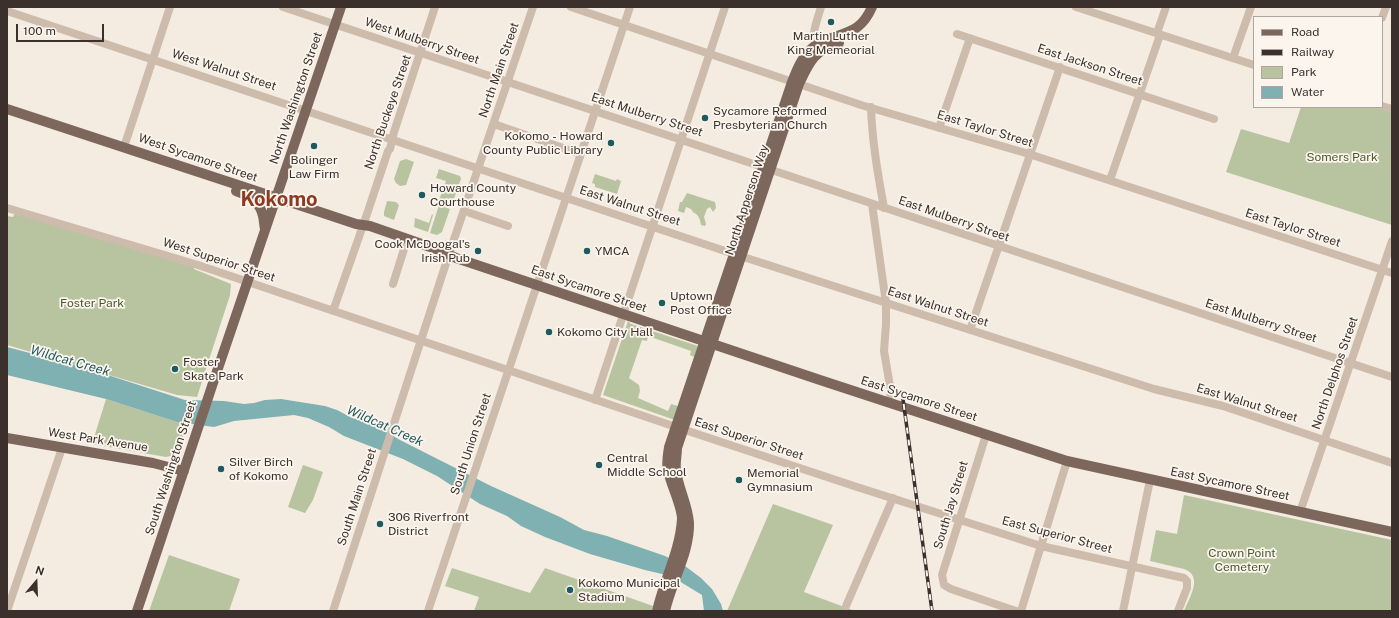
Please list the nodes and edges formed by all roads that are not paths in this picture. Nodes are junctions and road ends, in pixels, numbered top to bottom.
1 (170, 7) edge
2 (283, 7) edge
3 (341, 7) edge
4 (435, 7) edge
5 (533, 7) edge
6 (571, 7) edge
7 (630, 7) edge
8 (725, 7) edge
9 (821, 7) edge
10 (872, 7) edge
11 (880, 7) edge
12 (1076, 7) edge
13 (1166, 7) edge
14 (1251, 7) edge
15 (7, 11) edge
16 (335, 24) junction
17 (624, 25) junction
18 (957, 34) dead end
19 (1159, 34) junction
20 (970, 38) junction
21 (818, 49) junction
22 (421, 53) junction
23 (710, 54) junction
24 (1233, 58) junction
25 (153, 60) junction
26 (1253, 65) edge
27 (1060, 67) junction
28 (508, 82) junction
29 (796, 83) junction
30 (1140, 94) junction
31 (871, 107) junction
32 (7, 108) edge
33 (306, 111) junction
34 (595, 111) junction
35 (1214, 119) dead end
36 (494, 124) junction
37 (939, 128) junction
38 (392, 140) junction
39 (682, 140) junction
40 (124, 147) junction
41 (580, 154) junction
42 (1029, 154) junction
43 (478, 169) junction
44 (767, 169) junction
45 (201, 173) junction
46 (1110, 180) junction
47 (276, 198) junction
48 (566, 198) junction
49 (872, 204) junction
50 (7, 208) edge
51 (884, 208) junction
52 (470, 213) dead end
53 (363, 225) junction
54 (508, 226) dead end
55 (652, 226) junction
56 (266, 230) junction
57 (1392, 241) edge
58 (405, 246) dead end
59 (998, 246) junction
60 (449, 254) junction
61 (738, 255) junction
62 (1382, 270) junction
63 (1392, 273) edge
64 (247, 282) junction
65 (393, 284) dead end
66 (537, 285) junction
67 (886, 304) junction
68 (333, 311) junction
69 (624, 314) junction
70 (970, 330) junction
71 (420, 341) junction
72 (709, 343) junction
73 (1350, 363) junction
74 (508, 371) junction
75 (1392, 377) edge
76 (595, 400) junction
77 (889, 403) junction
78 (680, 428) junction
79 (986, 435) junction
80 (7, 438) edge
81 (1325, 440) junction
82 (62, 448) junction
83 (1067, 461) junction
84 (1392, 463) edge
85 (184, 471) junction
86 (1150, 480) junction
87 (892, 498) junction
88 (1300, 512) junction
89 (960, 520) junction
90 (1392, 532) edge
91 (1041, 546) junction
92 (1132, 566) junction
93 (664, 597) junction
94 (846, 606) dead end
95 (7, 611) edge
96 (137, 611) edge
97 (333, 611) edge
98 (428, 611) edge
99 (658, 611) edge
100 (665, 611) edge
101 (1016, 611) edge
102 (1021, 611) edge
103 (1123, 611) edge
104 (1178, 611) edge

1 - 25 street
2 - 16 street, West Mulberry Street
3 - 16 main road, North Washington Street
4 - 22 street, North Buckeye Street
5 - 28 street, North Main Street
6 - 17 street, East Taylor Street
7 - 17 street, South Union Street
8 - 23 street
9 - 21 street
10 - 21 main road, North Apperson Way
11 - 21 main road, North Apperson Way
12 - 19 street
13 - 19 street
14 - 24 street
15 - 25 street, West Walnut Street
16 - 22 street, West Mulberry Street
16 - 33 main road, North Washington Street
17 - 23 street, East Taylor Street
17 - 34 street, South Union Street
18 - 20 street, East Jackson Street
19 - 24 street
19 - 30 street
20 - 27 street, East Jackson Street
20 - 37 street
21 - 29 main road, North Apperson Way
22 - 28 street, West Mulberry Street
22 - 38 street, North Buckeye Street
23 - 29 street, East Taylor Street
23 - 39 street
24 - 26 street
25 - 33 street, West Walnut Street
25 - 40 street
27 - 30 street, East Jackson Street
27 - 42 street
28 - 34 street, East Mulberry Street
28 - 36 street, North Main Street
29 - 31 street, East Taylor Street
29 - 44 main road, North Apperson Way
30 - 35 street, East Jackson Street
30 - 46 street
31 - 37 street, East Taylor Street
31 - 51 street
32 - 40 main road, West Sycamore Street
33 - 38 street, West Walnut Street
33 - 47 main road, North Washington Street
34 - 39 street, East Mulberry Street
34 - 41 street, South Union Street
36 - 41 street
36 - 43 street, North Main Street
37 - 42 street, East Taylor Street
38 - 43 street, West Walnut Street
38 - 53 street, North Buckeye Street
39 - 44 street, East Mulberry Street
39 - 55 street
40 - 45 main road, West Sycamore Street
41 - 48 street, South Union Street
42 - 46 street, East Taylor Street
42 - 59 street
43 - 48 street, East Walnut Street
43 - 60 street, North Main Street
44 - 49 street, East Mulberry Street
44 - 61 main road, North Apperson Way
45 - 47 main road, West Sycamore Street
45 - 56 main road
46 - 62 street, East Taylor Street
47 - 53 main road, West Sycamore Street
47 - 56 main road, South Washington Street
48 - 55 street, East Walnut Street
48 - 66 street, South Union Street
49 - 51 street, East Mulberry Street
49 - 67 street
50 - 64 street, West Superior Street
51 - 59 street, East Mulberry Street
52 - 54 street
53 - 60 main road, West Sycamore Street
53 - 68 street, North Buckeye Street
55 - 61 street, East Walnut Street
55 - 69 street
56 - 64 main road, South Washington Street
57 - 62 street, North Delphos Street
58 - 65 street
59 - 70 street
59 - 73 street, East Mulberry Street
60 - 66 main road, East Sycamore Street
60 - 71 street, South Main Street
61 - 67 street, East Walnut Street
61 - 72 main road, North Apperson Way
62 - 63 street, East Taylor Street
62 - 73 street, North Delphos Street
64 - 68 street, West Superior Street
64 - 85 main road, South Washington Street
66 - 69 main road, East Sycamore Street
66 - 74 street, South Union Street
67 - 70 street, East Walnut Street
67 - 77 street
68 - 71 street, West Superior Street
69 - 72 main road, East Sycamore Street
69 - 76 street
70 - 81 street, East Walnut Street
71 - 74 street, East Superior Street
71 - 97 street, South Main Street
72 - 77 main road, East Sycamore Street
72 - 78 main road, North Apperson Way
73 - 75 street, East Mulberry Street
73 - 81 street, North Delphos Street
74 - 76 street, East Superior Street
74 - 98 street, South Union Street
76 - 78 street, East Superior Street
77 - 79 main road, East Sycamore Street
78 - 87 street, East Superior Street
78 - 93 main road, North Apperson Way
79 - 83 main road, East Sycamore Street
79 - 89 street, South Jay Street
80 - 82 main road, West Park Avenue
81 - 84 street, East Walnut Street
81 - 88 street, North Delphos Street
82 - 85 main road, West Park Avenue
82 - 95 street
83 - 86 main road, East Sycamore Street
83 - 91 street
85 - 96 main road, South Washington Street
86 - 88 main road, East Sycamore Street
86 - 92 street
87 - 89 street, East Superior Street
87 - 94 street
88 - 90 main road, East Sycamore Street
89 - 91 street, East Superior Street
89 - 101 street, South Jay Street
91 - 92 street, East Superior Street
91 - 102 street
92 - 103 street
92 - 104 street, East Superior Street
93 - 99 main road
93 - 100 main road

